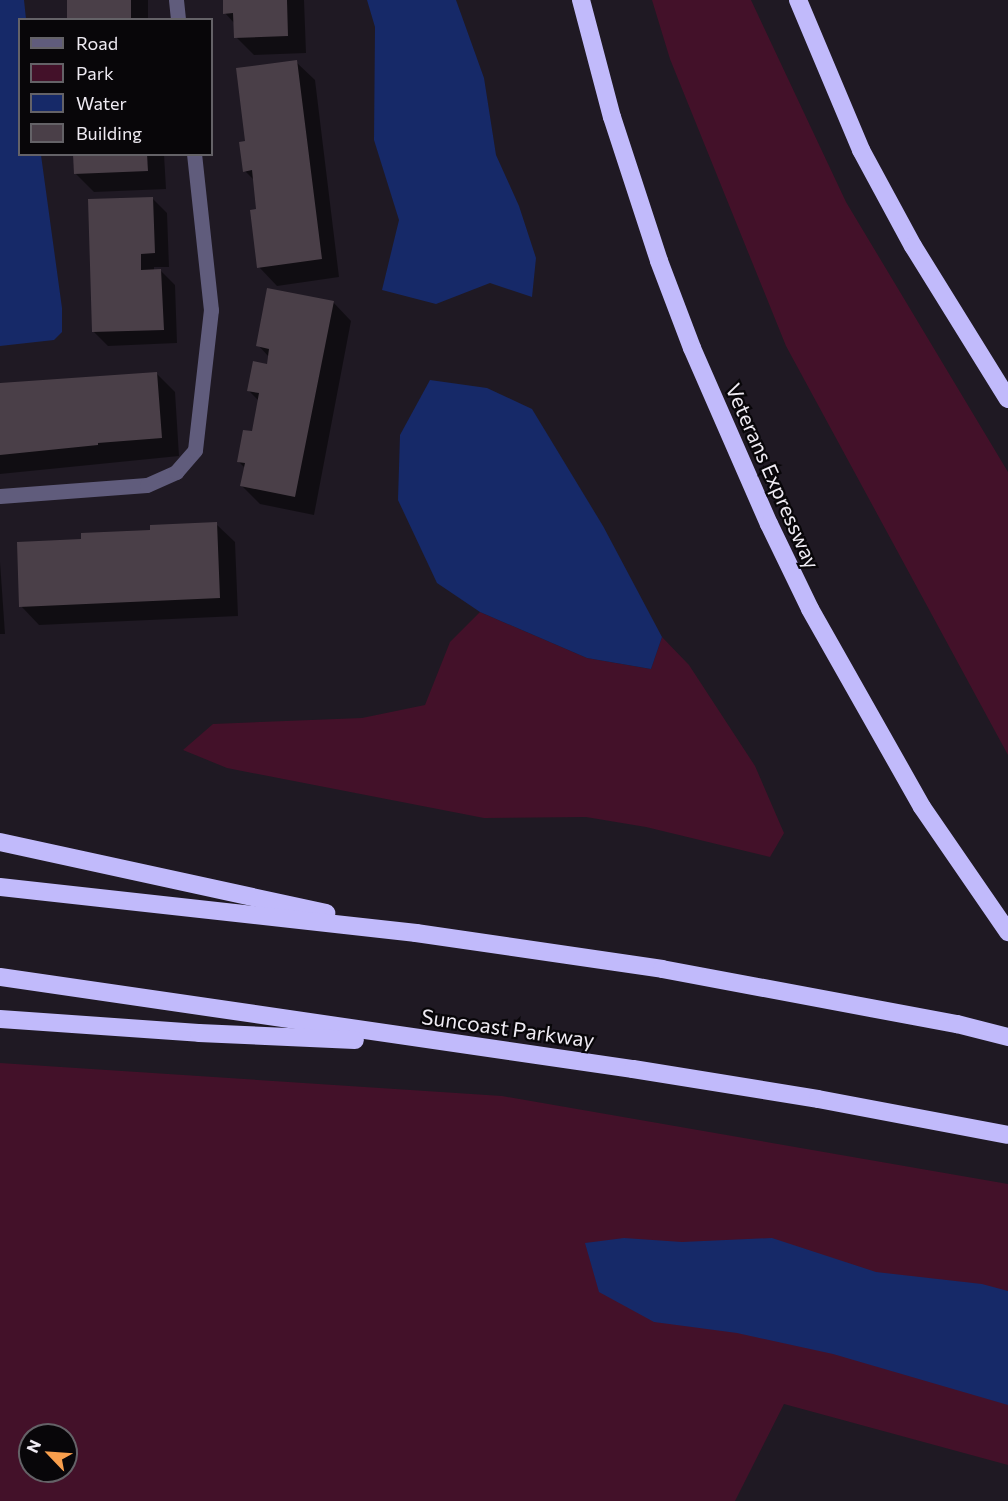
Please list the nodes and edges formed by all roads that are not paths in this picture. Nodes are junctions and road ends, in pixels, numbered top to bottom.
1 (176, 0) edge
2 (581, 0) edge
3 (798, 0) edge
4 (178, 18) edge
5 (194, 156) edge
6 (1008, 399) edge
7 (0, 496) edge
8 (0, 842) edge
9 (0, 886) edge
10 (1008, 932) edge
11 (416, 933) junction
12 (0, 977) edge
13 (0, 1019) edge
14 (1008, 1037) edge
15 (468, 1044) junction
16 (1008, 1135) edge

1 - 4 street
2 - 10 highway, Veterans Expressway
3 - 6 highway
5 - 7 street
8 - 11 highway
9 - 11 highway
11 - 14 highway
12 - 15 highway, Suncoast Parkway
13 - 15 highway
15 - 16 highway, Suncoast Parkway

